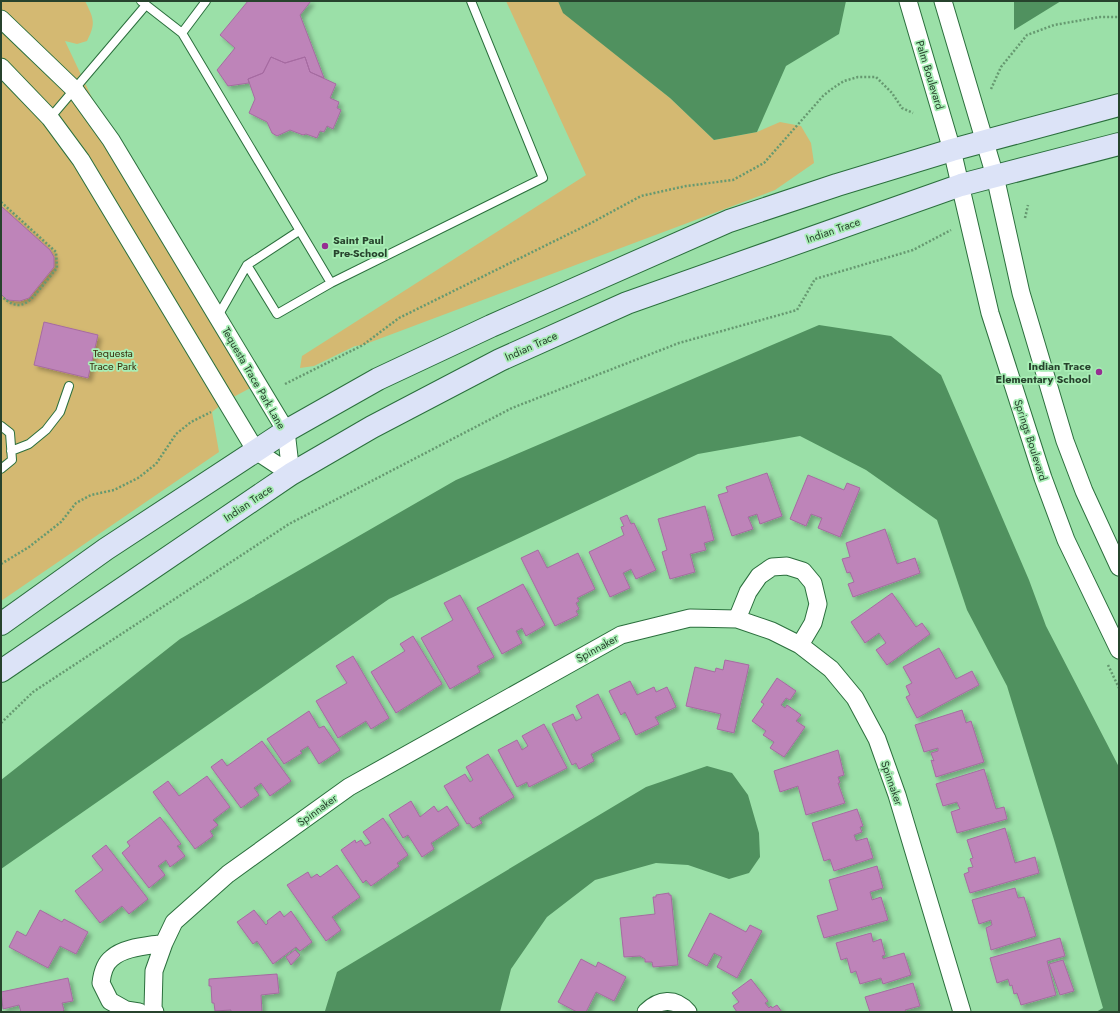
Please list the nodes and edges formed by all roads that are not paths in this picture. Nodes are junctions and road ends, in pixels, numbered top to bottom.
1 (206, 1) edge
2 (471, 1) edge
3 (908, 1) edge
4 (943, 1) edge
5 (143, 3) edge
6 (1, 19) edge
7 (182, 33) junction
8 (1, 67) edge
9 (75, 90) junction
10 (1119, 104) edge
11 (50, 118) junction
12 (985, 141) junction
13 (1119, 144) edge
14 (952, 150) junction
15 (995, 176) junction
16 (961, 185) junction
17 (299, 231) junction
18 (247, 264) junction
19 (331, 283) junction
20 (218, 316) junction
21 (70, 386) dead end
22 (1, 426) edge
23 (286, 431) junction
24 (11, 451) junction
25 (256, 451) junction
26 (1, 469) edge
27 (291, 474) junction
28 (1119, 567) edge
29 (737, 619) junction
30 (1, 624) edge
31 (800, 645) junction
32 (1119, 650) edge
33 (1, 671) edge
34 (164, 943) junction
35 (147, 1011) edge
36 (646, 1012) edge
37 (688, 1012) edge
38 (962, 1012) edge

1 - 7 lane
2 - 19 lane
3 - 14 street, Palm Boulevard
4 - 12 street
5 - 7 lane
5 - 9 lane
6 - 9 street, Tequesta Trace Park Lane
7 - 17 lane
8 - 11 street
9 - 11 lane
9 - 20 street, Tequesta Trace Park Lane
10 - 12 main road
11 - 25 street
12 - 14 main road
12 - 15 street
13 - 15 main road, Indian Trace
14 - 16 street, Springs Boulevard
14 - 23 main road
15 - 16 main road, Indian Trace
15 - 28 street
16 - 27 main road, Indian Trace
16 - 32 street, Springs Boulevard
17 - 18 lane
17 - 19 lane
18 - 19 lane
18 - 20 lane
20 - 23 street, Tequesta Trace Park Lane
21 - 24 lane
22 - 24 lane
23 - 25 main road
23 - 27 street, Tequesta Trace Park Lane
24 - 26 lane
25 - 27 street
25 - 30 main road
27 - 33 main road, Indian Trace
29 - 31 street, Spinnaker
29 - 31 street
29 - 34 street, Spinnaker
31 - 38 street, Spinnaker
34 - 35 street, Spinnaker
34 - 35 street
36 - 37 street

